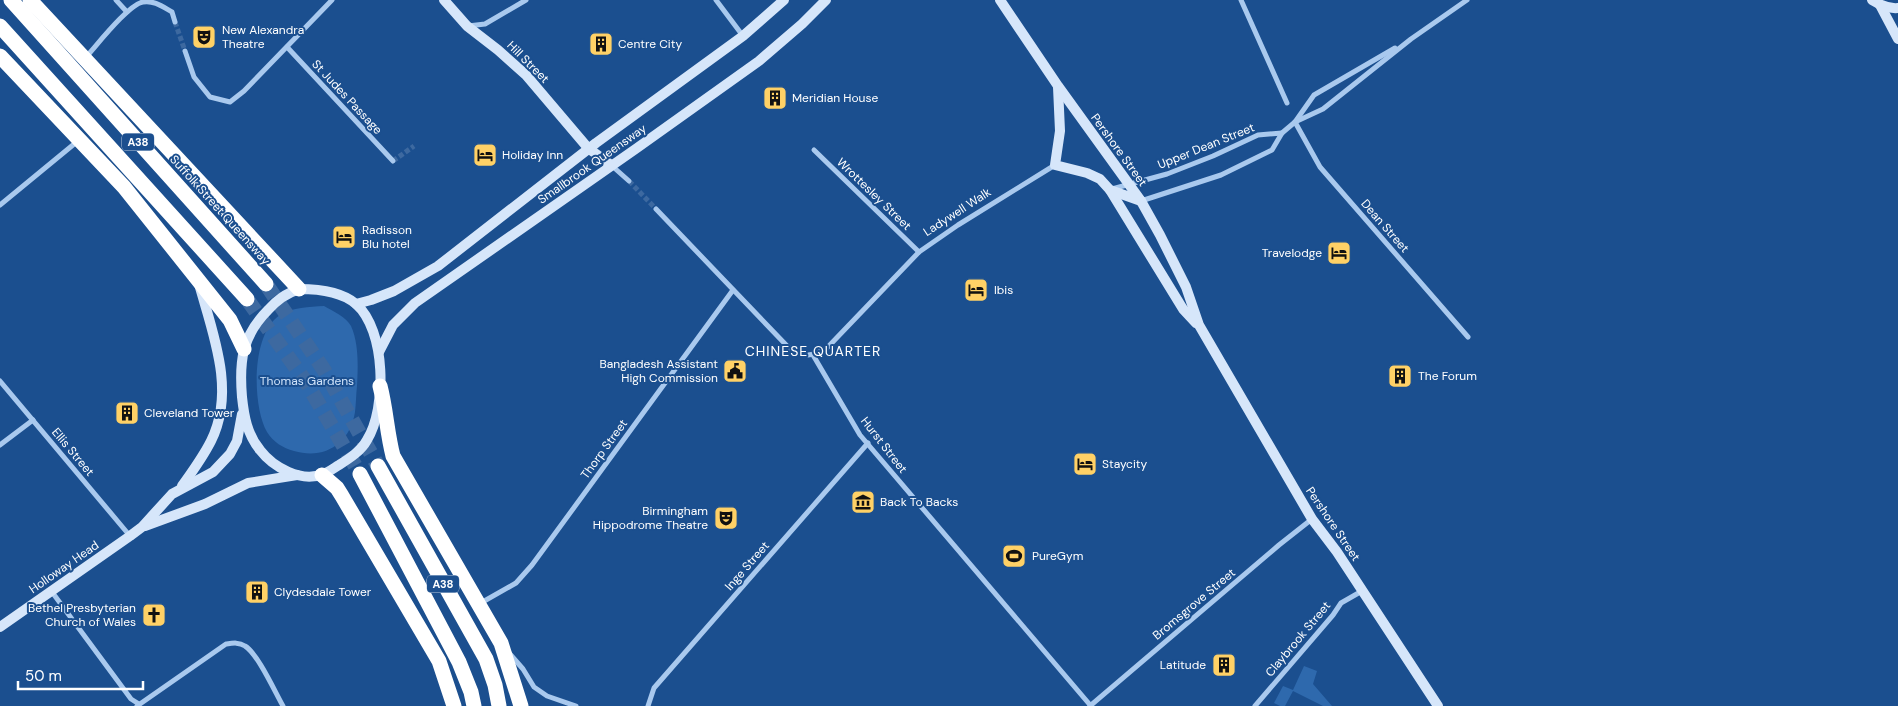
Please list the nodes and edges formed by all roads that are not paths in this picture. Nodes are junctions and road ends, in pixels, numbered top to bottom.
1 (11, 0) edge
2 (30, 0) edge
3 (116, 0) edge
4 (332, 0) edge
5 (444, 0) edge
6 (526, 0) edge
7 (716, 0) edge
8 (784, 0) edge
9 (826, 0) edge
10 (1000, 0) edge
11 (1241, 0) edge
12 (1467, 0) edge
13 (156, 1) edge
14 (1876, 3) edge
15 (1898, 8) edge
16 (127, 12) junction
17 (175, 22) tunnel mouth
18 (0, 26) edge
19 (467, 26) junction
20 (743, 36) junction
21 (1411, 39) junction
22 (1898, 39) edge
23 (287, 47) junction
24 (185, 51) tunnel mouth
25 (0, 56) edge
26 (84, 60) junction
27 (1058, 86) junction
28 (1287, 103) dead end
29 (1294, 122) junction
30 (1282, 133) junction
31 (80, 140) junction
32 (588, 148) junction
33 (814, 150) dead end
34 (393, 161) dead end
35 (611, 165) junction
36 (1055, 165) junction
37 (629, 181) tunnel mouth
38 (1130, 183) junction
39 (1110, 190) junction
40 (1141, 201) junction
41 (0, 205) edge
42 (656, 209) tunnel mouth
43 (919, 252) junction
44 (198, 282) junction
45 (266, 284) tunnel mouth
46 (298, 289) junction
47 (733, 290) junction
48 (247, 299) tunnel mouth
49 (356, 304) junction
50 (1199, 326) junction
51 (1468, 337) dead end
52 (244, 348) junction
53 (379, 352) junction
54 (813, 355) junction
55 (0, 381) edge
56 (380, 386) junction
57 (244, 409) junction
58 (33, 420) junction
59 (868, 443) junction
60 (0, 445) edge
61 (378, 466) tunnel mouth
62 (360, 474) tunnel mouth
63 (297, 475) junction
64 (322, 475) junction
65 (182, 487) junction
66 (1312, 519) junction
67 (142, 527) junction
68 (130, 536) junction
69 (1362, 591) junction
70 (52, 592) junction
71 (478, 604) junction
72 (1, 625) edge
73 (501, 643) junction
74 (138, 705) edge
75 (282, 705) edge
76 (454, 706) edge
77 (474, 706) edge
78 (499, 706) edge
79 (521, 706) edge
80 (576, 706) edge
81 (648, 706) edge
82 (1090, 706) edge
83 (1255, 706) edge
84 (1438, 706) edge

1 - 45 highway, Suffolk Street Queensway / A38
2 - 26 highway
3 - 16 street
4 - 23 street
5 - 19 street, Hill Street
6 - 19 street
7 - 20 street
8 - 20 street, Smallbrook Queensway
9 - 35 street, Smallbrook Queensway
10 - 27 street, Pershore Street
11 - 28 street
12 - 21 street
13 - 16 street
13 - 17 street
14 - 15 street
14 - 22 street
16 - 26 street
18 - 48 highway, A38
19 - 32 street, Hill Street
20 - 32 street, Smallbrook Queensway
21 - 29 street
21 - 29 street
23 - 24 street
23 - 34 street, St Judes Passage
25 - 31 highway
26 - 46 highway
27 - 36 street
27 - 38 street, Pershore Street
29 - 30 street
29 - 51 street, Dean Street
30 - 38 street, Upper Dean Street
30 - 40 street
31 - 41 street
31 - 44 highway
32 - 35 street, Hill Street
32 - 49 street, Smallbrook Queensway
33 - 43 street, Wrottesley Street
35 - 37 street
35 - 53 street, Smallbrook Queensway
36 - 39 street
36 - 43 street, Ladywell Walk
38 - 39 street, Upper Dean Street
38 - 40 street, Pershore Street
39 - 40 street
39 - 50 street, Pershore Street
40 - 50 street, Pershore Street
42 - 47 street
43 - 54 street, Ladywell Walk
44 - 52 highway
44 - 65 street
46 - 49 street
46 - 52 street
47 - 54 street
47 - 71 street, Thorp Street
49 - 53 street
50 - 66 street, Pershore Street
52 - 57 street
53 - 56 street
54 - 59 street, Hurst Street
55 - 58 street, Ellis Street
56 - 64 street
56 - 71 highway
57 - 63 street
57 - 65 street, Holloway Head
58 - 60 street
58 - 68 street, Ellis Street
59 - 81 street, Inge Street
59 - 82 street, Hurst Street
61 - 78 highway, A38
62 - 77 highway, A38
63 - 64 street
63 - 67 street, Holloway Head
64 - 76 highway
65 - 67 street, Holloway Head
66 - 69 street, Pershore Street
66 - 82 street, Bromsgrove Street
67 - 68 street, Holloway Head
68 - 70 street, Holloway Head
69 - 83 street, Claybrook Street
69 - 84 street, Pershore Street
70 - 72 street, Holloway Head
70 - 74 street
71 - 73 highway
73 - 79 highway
73 - 80 street
74 - 75 street

